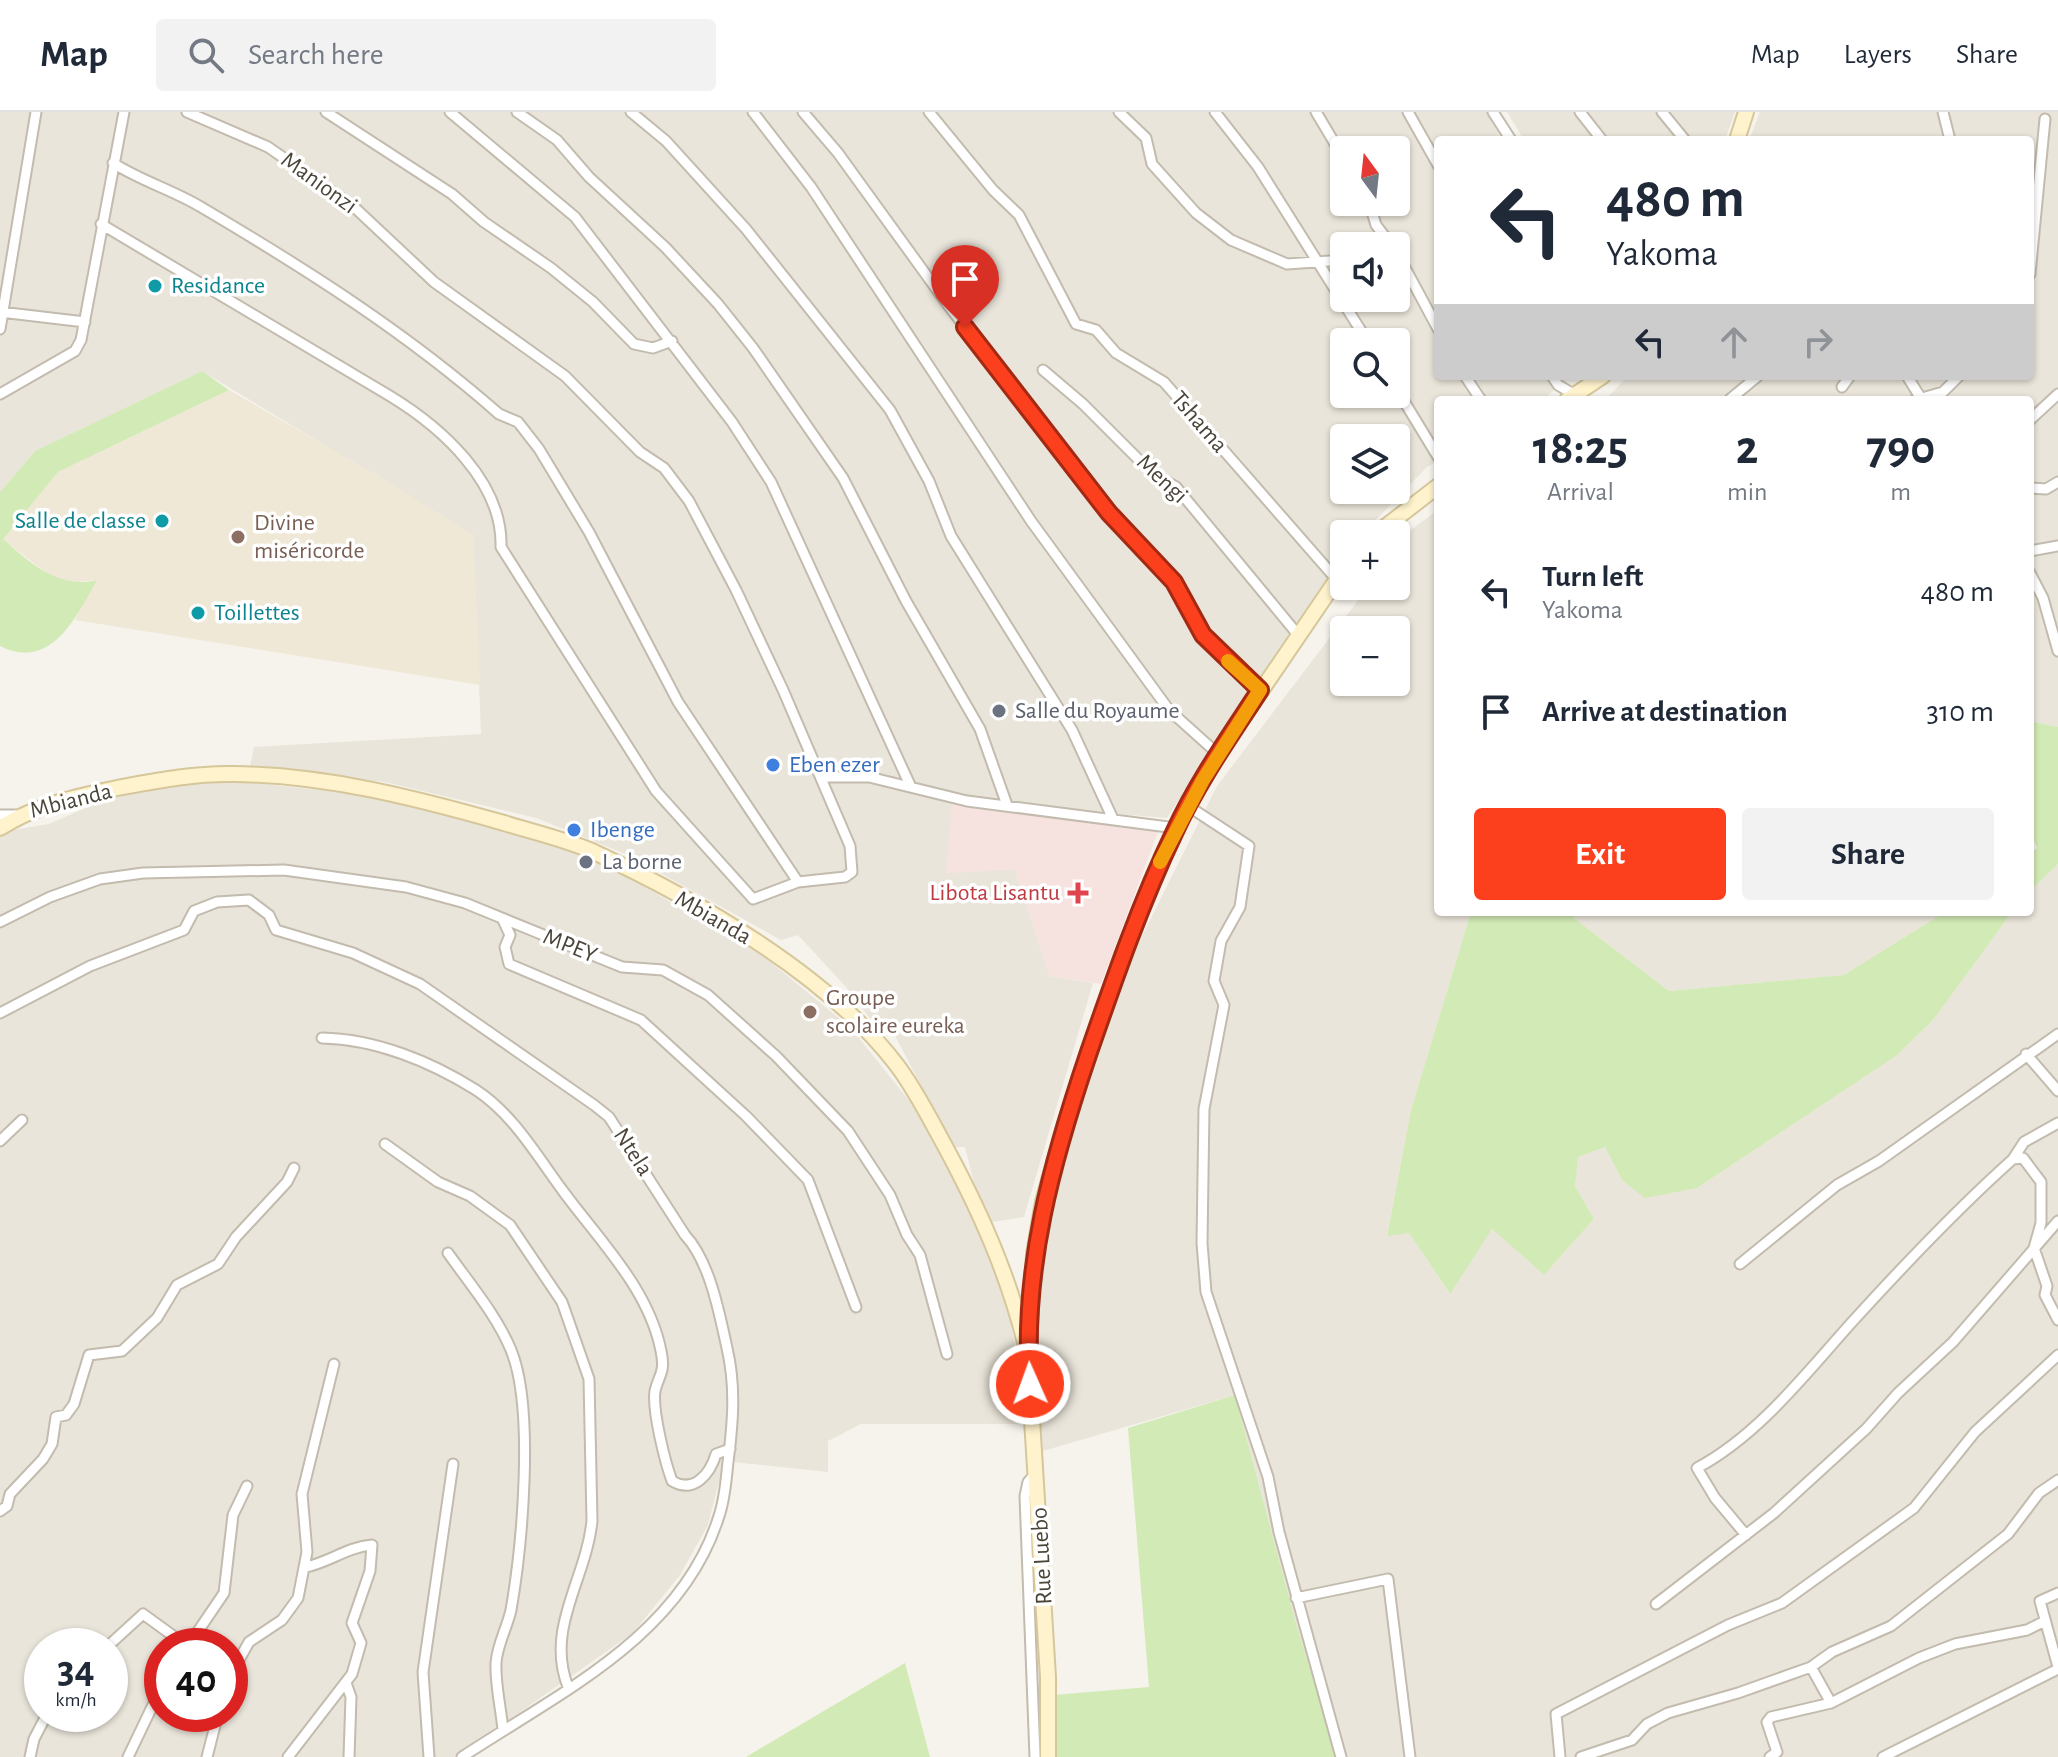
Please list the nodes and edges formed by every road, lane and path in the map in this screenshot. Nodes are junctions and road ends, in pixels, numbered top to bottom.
1 (36, 112) edge
2 (124, 112) edge
3 (187, 112) edge
4 (326, 112) edge
5 (450, 112) edge
6 (517, 112) edge
7 (631, 112) edge
8 (753, 112) edge
9 (803, 112) edge
10 (929, 112) edge
11 (1119, 112) edge
12 (1215, 112) edge
13 (1316, 112) edge
14 (1408, 112) edge
15 (1493, 112) edge
16 (1580, 112) edge
17 (1662, 112) edge
18 (1746, 112) edge
19 (1943, 112) edge
20 (2045, 119) dead end
21 (1330, 136) edge
22 (1508, 136) edge
23 (1599, 136) edge
24 (1682, 136) edge
25 (1738, 136) edge
26 (1949, 136) edge
27 (1434, 158) edge
28 (113, 163) junction
29 (101, 224) junction
30 (2034, 233) edge
31 (1319, 259) junction
32 (1330, 259) edge
33 (1410, 279) edge
34 (2, 312) edge
35 (85, 322) junction
36 (1434, 322) edge
37 (1360, 328) edge
38 (0, 329) edge
39 (672, 341) junction
40 (1043, 370) dead end
41 (1555, 380) edge
42 (1597, 380) edge
43 (1753, 380) edge
44 (1847, 380) edge
45 (1955, 380) edge
46 (1842, 387) dead end
47 (0, 394) edge
48 (2058, 394) edge
49 (1570, 396) edge
50 (1573, 396) edge
51 (1734, 396) edge
52 (1929, 396) edge
53 (1408, 408) edge
54 (2034, 416) edge
55 (1434, 450) edge
56 (2058, 482) edge
57 (2034, 488) edge
58 (1434, 489) edge
59 (1394, 520) edge
60 (2058, 546) edge
61 (2034, 550) edge
62 (1330, 563) edge
63 (2034, 581) edge
64 (1330, 589) edge
65 (1299, 636) junction
66 (2058, 651) edge
67 (1260, 690) junction
68 (1218, 754) junction
69 (821, 777) junction
70 (910, 785) junction
71 (1007, 805) junction
72 (1188, 806) junction
73 (0, 815) edge
74 (16, 815) junction
75 (1113, 819) junction
76 (0, 828) edge
77 (1176, 828) junction
78 (798, 882) junction
79 (503, 920) junction
80 (0, 922) edge
81 (0, 1013) edge
82 (2058, 1034) edge
83 (322, 1038) dead end
84 (2026, 1054) junction
85 (2058, 1091) edge
86 (22, 1120) dead end
87 (2058, 1123) edge
88 (0, 1141) edge
89 (385, 1144) dead end
90 (2013, 1159) junction
91 (294, 1168) dead end
92 (2058, 1221) edge
93 (2034, 1248) junction
94 (448, 1253) dead end
95 (1740, 1264) dead end
96 (856, 1307) dead end
97 (2058, 1320) edge
98 (947, 1354) dead end
99 (1028, 1355) junction
100 (2058, 1355) edge
101 (334, 1364) dead end
102 (730, 1449) junction
103 (453, 1464) dead end
104 (1037, 1472) junction
105 (2058, 1480) edge
106 (247, 1486) dead end
107 (0, 1511) edge
108 (1746, 1535) junction
109 (306, 1567) junction
110 (2058, 1593) edge
111 (1296, 1598) junction
112 (1656, 1604) dead end
113 (2045, 1621) junction
114 (128, 1628) edge
115 (163, 1628) edge
116 (200, 1628) edge
117 (248, 1644) edge
118 (1811, 1667) junction
119 (2058, 1668) edge
120 (346, 1683) junction
121 (568, 1687) junction
122 (1831, 1703) junction
123 (144, 1724) edge
124 (503, 1730) junction
125 (40, 1732) edge
126 (213, 1732) edge
127 (30, 1757) edge
128 (128, 1757) edge
129 (207, 1757) edge
130 (288, 1757) edge
131 (349, 1757) edge
132 (429, 1757) edge
133 (462, 1757) edge
134 (1035, 1757) edge
135 (1048, 1757) edge
136 (1341, 1757) edge
137 (1410, 1757) edge
138 (1560, 1757) edge
139 (1581, 1757) edge
140 (1770, 1757) edge
141 (1883, 1757) edge

1 - 34 street
2 - 28 street
3 - 69 street, Manionzi
4 - 39 street
5 - 39 street
6 - 71 street
7 - 75 street
8 - 68 street
9 - 67 street
10 - 62 street, Tshama
11 - 31 street
12 - 31 street
13 - 21 street
14 - 27 street
15 - 22 street
16 - 23 street
17 - 24 street
18 - 25 street
19 - 26 street
20 - 30 street
28 - 29 street
28 - 78 street
29 - 35 street
29 - 78 street
31 - 32 street
31 - 37 street
33 - 36 street
34 - 35 street
34 - 38 street
35 - 47 street
39 - 70 street
40 - 65 street, Mengi
41 - 49 street
42 - 50 street
43 - 51 street
44 - 46 street
45 - 52 street
48 - 54 street
53 - 55 street
56 - 57 street
58 - 59 street
60 - 61 street
63 - 66 street
64 - 65 street
65 - 67 street
67 - 68 street
68 - 72 street
69 - 70 street
69 - 78 street, Manionzi
70 - 71 street
71 - 75 street
72 - 77 street
72 - 111 street
73 - 74 street
74 - 76 street, Mbianda
74 - 99 street, Mbianda
75 - 77 street
77 - 99 street
79 - 80 street, MPEY
79 - 96 street
79 - 98 street, MPEY
81 - 102 street, Ntela
82 - 84 street
83 - 102 street
84 - 85 street
84 - 95 street
86 - 88 street
87 - 90 street
89 - 121 street
90 - 93 street
90 - 108 street
91 - 107 street
92 - 93 street
93 - 97 street
93 - 108 street
94 - 124 street
99 - 104 street, Rue Luebo
100 - 138 street
101 - 109 street
102 - 121 street, Ntela
103 - 132 street
104 - 134 street
104 - 135 street, Rue Luebo
105 - 118 street
106 - 116 street
108 - 112 street
109 - 117 street
109 - 120 street
110 - 113 street
111 - 136 street
111 - 137 street
113 - 119 street
113 - 122 street
114 - 115 street
118 - 122 street
118 - 139 street
119 - 141 street
120 - 130 street
120 - 131 street
121 - 124 street, Ntela
122 - 140 street
123 - 128 street
124 - 133 street, Ntela
125 - 127 street
126 - 129 street

